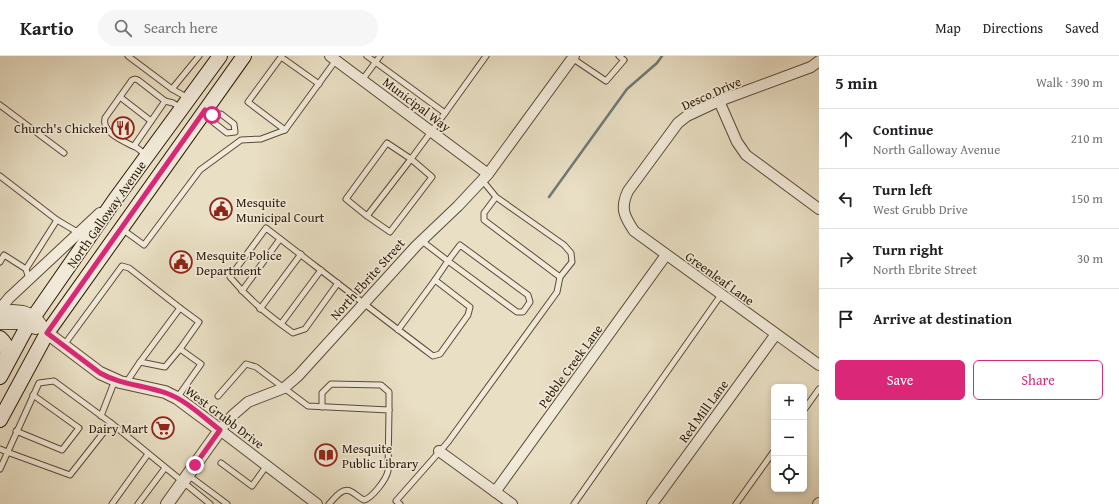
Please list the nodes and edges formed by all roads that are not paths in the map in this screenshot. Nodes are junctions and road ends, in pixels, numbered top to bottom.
1 (128, 56) edge
2 (200, 56) edge
3 (244, 56) edge
4 (367, 56) edge
5 (380, 56) edge
6 (486, 56) edge
7 (620, 56) edge
8 (216, 57) edge
9 (573, 57) edge
10 (333, 58) edge
11 (819, 61) edge
12 (375, 62) junction
13 (363, 79) junction
14 (319, 84) junction
15 (172, 89) junction
16 (120, 97) junction
17 (165, 101) junction
18 (719, 101) junction
19 (185, 103) junction
20 (0, 105) edge
21 (209, 113) junction
22 (445, 113) junction
23 (151, 121) junction
24 (285, 130) junction
25 (432, 131) junction
26 (235, 132) junction
27 (241, 140) junction
28 (134, 146) junction
29 (64, 153) dead end
30 (147, 156) junction
31 (410, 159) junction
32 (0, 176) edge
33 (485, 177) junction
34 (496, 197) junction
35 (624, 200) joint
36 (114, 201) junction
37 (819, 209) edge
38 (367, 216) junction
39 (57, 220) junction
40 (121, 229) junction
41 (79, 233) junction
42 (280, 239) junction
43 (422, 241) junction
44 (301, 254) junction
45 (666, 256) junction
46 (448, 261) junction
47 (0, 262) edge
48 (26, 269) junction
49 (321, 270) junction
50 (560, 277) junction
51 (29, 279) junction
52 (435, 280) junction
53 (338, 283) junction
54 (242, 291) junction
55 (721, 294) junction
56 (364, 303) junction
57 (180, 308) junction
58 (0, 309) edge
59 (260, 309) junction
60 (0, 312) edge
61 (31, 321) junction
62 (0, 323) edge
63 (280, 324) junction
64 (398, 330) junction
65 (47, 333) junction
66 (776, 334) junction
67 (0, 338) edge
68 (64, 345) junction
69 (180, 349) junction
70 (140, 362) junction
71 (819, 365) edge
72 (2, 374) edge
73 (120, 382) junction
74 (284, 388) junction
75 (819, 389) edge
76 (33, 395) junction
77 (218, 396) dead end
78 (177, 398) junction
79 (807, 406) edge
80 (322, 407) junction
81 (389, 410) junction
82 (101, 416) junction
83 (0, 420) edge
84 (111, 423) junction
85 (220, 430) junction
86 (16, 431) junction
87 (0, 449) edge
88 (439, 451) junction
89 (7, 452) junction
90 (148, 454) junction
91 (771, 455) edge
92 (221, 463) dead end
93 (267, 465) junction
94 (164, 468) junction
95 (0, 469) edge
96 (185, 479) junction
97 (495, 492) junction
98 (202, 502) edge
99 (112, 504) edge
100 (138, 504) edge
101 (166, 504) edge
102 (210, 504) edge
103 (226, 504) edge
104 (317, 504) edge
105 (329, 504) edge
106 (400, 504) edge
107 (512, 504) edge
108 (574, 504) edge
109 (652, 504) edge
110 (736, 504) edge

1 - 15 lane
2 - 15 lane
3 - 21 main road, North Galloway Avenue
4 - 12 lane
5 - 12 lane
6 - 22 lane
7 - 9 lane
8 - 19 main road, North Galloway Avenue
9 - 33 street, North Ebrite Street
10 - 13 street, Municipal Way
10 - 14 lane
11 - 18 street, Desco Drive
12 - 13 lane
12 - 22 lane
13 - 25 street, Municipal Way
14 - 24 lane
14 - 24 lane
15 - 19 lane
16 - 17 lane
16 - 23 lane
16 - 28 lane
17 - 19 lane
17 - 23 lane
18 - 35 street, Desco Drive
18 - 37 street
19 - 21 main road
19 - 30 main road, North Galloway Avenue
20 - 29 lane
21 - 26 lane
21 - 26 lane
21 - 40 main road, North Galloway Avenue
22 - 25 lane
23 - 28 lane
24 - 27 lane
25 - 31 lane
25 - 33 street, Municipal Way
26 - 27 lane
27 - 40 lane
28 - 30 lane
30 - 36 main road, North Galloway Avenue
31 - 38 lane
31 - 38 lane
31 - 38 lane
32 - 39 lane
33 - 34 lane
33 - 43 street, North Ebrite Street
34 - 50 lane
34 - 50 lane
35 - 45 street, Greenleaf Lane
36 - 41 street
36 - 61 main road, North Galloway Avenue
39 - 41 lane
39 - 48 lane
40 - 65 main road, North Galloway Avenue
41 - 51 street
42 - 44 lane
42 - 54 lane
42 - 54 lane
43 - 46 lane
43 - 56 street, North Ebrite Street
44 - 49 lane
44 - 59 lane
45 - 55 street, Greenleaf Lane
45 - 97 street, Pebble Creek Lane
46 - 46 lane
46 - 52 lane
47 - 48 lane
48 - 51 lane
49 - 53 lane
49 - 63 lane
50 - 88 lane
51 - 58 street
52 - 64 lane
52 - 64 lane
53 - 56 lane
53 - 63 lane
54 - 59 lane
55 - 66 street, Greenleaf Lane
55 - 108 lane
56 - 64 lane
56 - 74 street, North Ebrite Street
57 - 68 lane
57 - 69 lane
57 - 70 lane
59 - 63 lane
60 - 61 street
61 - 62 street
61 - 65 street, West Grubb Drive
61 - 72 main road, North Galloway Avenue
65 - 68 street, West Grubb Drive
65 - 83 main road, North Galloway Avenue
66 - 71 street, Greenleaf Lane
66 - 109 street, Red Mill Lane
67 - 72 main road
68 - 73 street, West Grubb Drive
69 - 70 lane
69 - 78 lane
70 - 73 lane
73 - 78 street, West Grubb Drive
73 - 82 lane
74 - 77 lane
74 - 80 lane
74 - 85 street, North Ebrite Street
75 - 79 lane
76 - 82 lane
76 - 86 lane
76 - 86 lane
78 - 85 street, West Grubb Drive
80 - 81 lane
80 - 81 lane
81 - 105 lane
82 - 84 lane
84 - 89 lane
84 - 90 lane
85 - 93 street, West Grubb Drive
85 - 96 street, North Ebrite Street
86 - 89 lane
87 - 89 lane
88 - 97 street
88 - 106 lane
89 - 95 lane
90 - 94 lane
90 - 99 lane
91 - 110 lane
92 - 93 lane
93 - 104 street, West Grubb Drive
94 - 96 lane
94 - 100 lane
96 - 98 lane
96 - 101 street, North Ebrite Street
96 - 103 lane
97 - 107 street
98 - 102 lane

